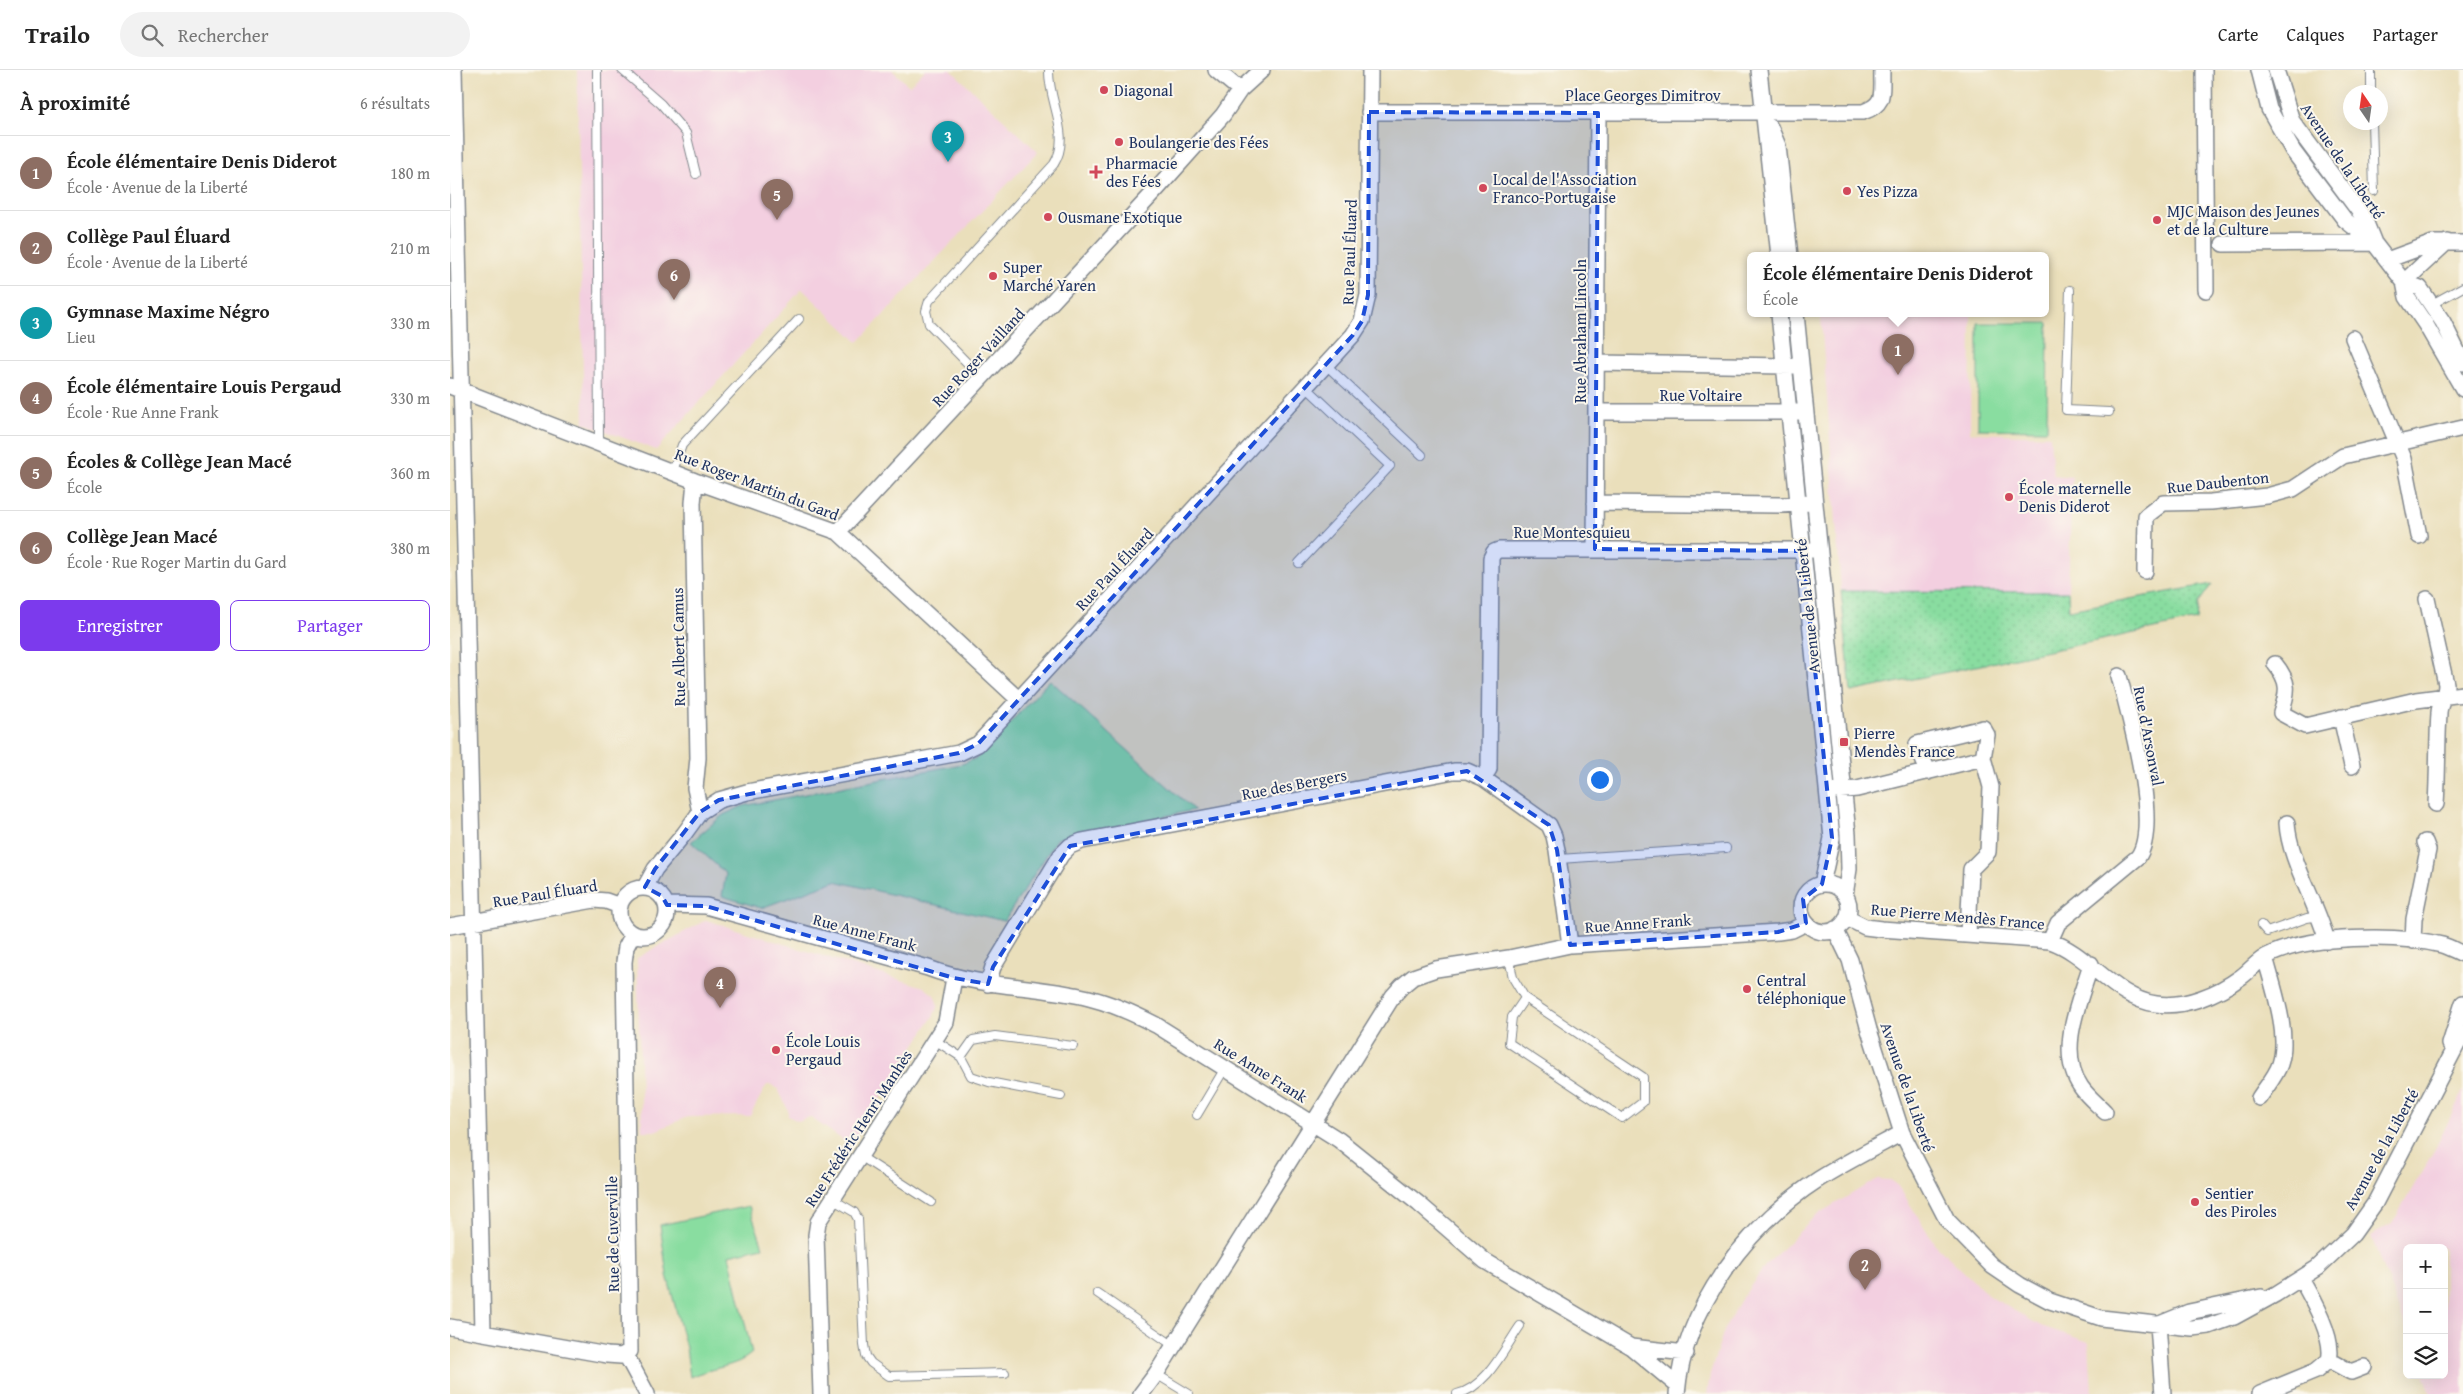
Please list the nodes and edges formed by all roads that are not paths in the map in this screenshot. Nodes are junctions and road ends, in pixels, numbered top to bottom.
1 (454, 70) edge
2 (597, 70) edge
3 (622, 70) edge
4 (1049, 70) edge
5 (1216, 70) edge
6 (1262, 70) edge
7 (1370, 70) edge
8 (1760, 70) edge
9 (1882, 70) edge
10 (2204, 70) edge
11 (2259, 70) edge
12 (2276, 70) edge
13 (2371, 70) edge
14 (2371, 85) edge
15 (1240, 90) junction
16 (1763, 111) junction
17 (1369, 112) junction
18 (1598, 113) junction
19 (2372, 130) edge
20 (696, 174) dead end
21 (2374, 191) dead end
22 (2448, 242) junction
23 (2374, 243) junction
24 (2463, 243) edge
25 (2223, 244) dead end
26 (1784, 249) edge
27 (2387, 260) junction
28 (2404, 282) junction
29 (2463, 287) edge
30 (2070, 290) dead end
31 (2206, 290) dead end
32 (2432, 304) junction
33 (1779, 317) edge
34 (1796, 317) edge
35 (799, 319) dead end
36 (2353, 338) dead end
37 (1597, 363) junction
38 (2463, 363) edge
39 (1326, 365) junction
40 (1785, 366) junction
41 (1801, 366) junction
42 (982, 378) junction
43 (1306, 387) junction
44 (456, 388) edge
45 (2463, 389) edge
46 (1805, 411) junction
47 (1597, 412) junction
48 (1789, 412) junction
49 (2109, 412) dead end
50 (2463, 428) edge
51 (599, 443) junction
52 (2398, 443) junction
53 (1422, 455) dead end
54 (673, 471) junction
55 (695, 481) junction
56 (1814, 502) junction
57 (1595, 503) junction
58 (1799, 504) junction
59 (838, 532) junction
60 (2419, 536) dead end
61 (1595, 549) junction
62 (1820, 549) junction
63 (1803, 551) junction
64 (1299, 563) dead end
65 (2145, 571) dead end
66 (2427, 599) dead end
67 (2275, 664) dead end
68 (2119, 676) dead end
69 (2463, 694) edge
70 (2446, 696) junction
71 (1018, 699) junction
72 (2341, 717) junction
73 (1983, 758) junction
74 (2352, 766) dead end
75 (1928, 772) junction
76 (1483, 778) junction
77 (1843, 790) junction
78 (1828, 791) junction
79 (2436, 804) dead end
80 (700, 812) junction
81 (2287, 823) dead end
82 (2425, 842) dead end
83 (1726, 848) dead end
84 (1559, 859) junction
85 (1822, 884) junction
86 (645, 887) junction
87 (1845, 895) junction
88 (667, 905) junction
89 (620, 906) junction
90 (2320, 916) junction
91 (1847, 918) junction
92 (474, 922) junction
93 (1806, 923) junction
94 (2261, 925) dead end
95 (450, 926) edge
96 (1836, 929) junction
97 (633, 934) junction
98 (1968, 934) junction
99 (2050, 941) junction
100 (2327, 941) junction
101 (2413, 941) junction
102 (1570, 946) junction
103 (2463, 954) edge
104 (2265, 957) junction
105 (1509, 958) junction
106 (2091, 964) junction
107 (954, 978) junction
108 (988, 984) junction
109 (1525, 998) junction
110 (2463, 1003) edge
111 (2463, 1033) edge
112 (936, 1041) junction
113 (1073, 1046) dead end
114 (961, 1057) junction
115 (1225, 1068) junction
116 (2442, 1072) junction
117 (1061, 1096) dead end
118 (2259, 1098) dead end
119 (2105, 1112) dead end
120 (1197, 1116) dead end
121 (1313, 1123) junction
122 (1902, 1133) junction
123 (860, 1156) junction
124 (832, 1198) junction
125 (931, 1202) dead end
126 (2301, 1279) junction
127 (1098, 1293) dead end
128 (2158, 1324) junction
129 (1520, 1326) dead end
130 (450, 1327) edge
131 (483, 1332) junction
132 (1174, 1346) junction
133 (1631, 1346) junction
134 (1686, 1353) junction
135 (626, 1355) junction
136 (2329, 1360) junction
137 (2364, 1367) dead end
138 (1005, 1373) dead end
139 (1156, 1374) junction
140 (1678, 1390) edge
141 (647, 1394) edge
142 (821, 1394) edge
143 (1141, 1394) edge
144 (1189, 1394) edge
145 (1457, 1394) edge
146 (2163, 1394) edge
147 (2260, 1394) edge

1 - 44 street
2 - 51 lane
3 - 20 lane
4 - 42 lane
5 - 15 street
6 - 15 street, Rue Roger Vailland
7 - 17 street, Rue Paul Éluard
8 - 16 street
9 - 16 street, Place Georges Dimitrov
10 - 31 street
11 - 23 street, Avenue de la Liberté
12 - 23 street, Avenue de la Liberté
13 - 14 lane
15 - 42 street, Rue Roger Vailland
16 - 18 street, Place Georges Dimitrov
16 - 26 street
17 - 18 street, Place Georges Dimitrov
17 - 39 street, Rue Paul Éluard
18 - 37 street, Rue Abraham Lincoln
19 - 21 lane
22 - 24 street
22 - 27 street
22 - 28 street
23 - 25 street
23 - 27 street, Avenue de la Liberté
27 - 28 street, Avenue de la Liberté
28 - 32 street, Avenue de la Liberté
28 - 45 street, Avenue de la Liberté
29 - 32 lane
30 - 49 lane
32 - 38 street, Avenue de la Liberté
33 - 40 street, Avenue de la Liberté
34 - 41 street, Avenue de la Liberté
35 - 54 lane
36 - 52 street
37 - 40 street, Rue Voltaire
37 - 47 street, Rue Abraham Lincoln
39 - 43 street, Rue Paul Éluard
39 - 53 lane
40 - 41 street, Rue Voltaire
40 - 48 street, Avenue de la Liberté
41 - 46 street, Avenue de la Liberté
42 - 59 street, Rue Roger Vailland
43 - 64 lane
43 - 71 street, Rue Paul Éluard
44 - 51 street, Rue Roger Martin du Gard
44 - 92 street
46 - 48 street, Rue Voltaire
46 - 56 street, Avenue de la Liberté
47 - 48 street, Rue Voltaire
47 - 57 street, Rue Abraham Lincoln
48 - 58 street, Avenue de la Liberté
50 - 52 street, Rue Daubenton
51 - 54 street, Rue Roger Martin du Gard
52 - 60 street
52 - 65 street, Rue Daubenton
54 - 55 street, Rue Roger Martin du Gard
55 - 59 street, Rue Roger Martin du Gard
55 - 80 street, Rue Albert Camus
56 - 58 street, Rue Montesquieu
56 - 62 street, Avenue de la Liberté
57 - 58 street, Rue Montesquieu
57 - 61 street, Rue Abraham Lincoln
58 - 63 street, Avenue de la Liberté
59 - 71 street, Rue Roger Martin du Gard
61 - 63 street, Rue Montesquieu
61 - 76 street, Rue Montesquieu
62 - 63 street, Rue Montesquieu
62 - 77 street, Avenue de la Liberté
63 - 78 street, Avenue de la Liberté
66 - 70 street
67 - 72 street
68 - 99 street, Rue d'Arsonval
69 - 70 street
70 - 72 street
70 - 79 street
71 - 80 street, Rue Paul Éluard
72 - 74 street
73 - 75 street
73 - 75 street
73 - 98 street
75 - 77 street
76 - 84 street, Rue des Bergers
76 - 108 street, Rue des Bergers
77 - 78 street
77 - 87 street, Avenue de la Liberté
78 - 85 street, Avenue de la Liberté
80 - 86 street, Rue Paul Éluard
81 - 90 street
82 - 101 street
83 - 84 lane
84 - 102 street, Rue des Bergers
85 - 87 street
85 - 93 street
86 - 88 street
86 - 89 street
87 - 91 street
88 - 97 street
88 - 107 street, Rue Anne Frank
89 - 92 street, Rue Paul Éluard
89 - 97 street
90 - 94 lane
90 - 100 street
91 - 96 street
91 - 98 street, Rue Pierre Mendès France
92 - 95 street, Rue Paul Éluard
92 - 131 street
93 - 96 street
93 - 102 street, Rue Anne Frank
96 - 122 street, Avenue de la Liberté
97 - 135 street, Rue de Cuverville
98 - 99 street, Rue Pierre Mendès France
99 - 106 street, Rue Pierre Mendès France
100 - 101 street, Rue Pierre Mendès France
100 - 104 street, Rue Pierre Mendès France
101 - 103 street, Rue Pierre Mendès France
102 - 105 street, Rue Anne Frank
104 - 106 street, Rue Pierre Mendès France
104 - 118 street
105 - 109 lane
105 - 121 street, Rue Anne Frank
106 - 119 street
107 - 108 street, Rue Anne Frank
107 - 112 street, Rue Frédéric Henri Manhès
108 - 115 street, Rue Anne Frank
109 - 109 lane
110 - 116 street, Avenue de la Liberté
111 - 116 street, Avenue de la Liberté
112 - 114 lane
112 - 123 street, Rue Frédéric Henri Manhès
113 - 114 lane
114 - 117 lane
115 - 120 lane
115 - 121 street, Rue Anne Frank
116 - 126 street, Avenue de la Liberté
121 - 132 street
121 - 133 street
122 - 128 street, Avenue de la Liberté
122 - 134 street
123 - 124 street, Rue Frédéric Henri Manhès
123 - 125 lane
124 - 138 lane
124 - 142 street, Rue Frédéric Henri Manhès
126 - 128 street, Avenue de la Liberté
126 - 136 street
127 - 132 lane
128 - 146 street
129 - 145 lane
130 - 131 street
131 - 135 street
132 - 139 street
133 - 134 street
133 - 140 street
134 - 140 street
135 - 141 street
136 - 137 street
136 - 147 street
139 - 143 street
139 - 144 lane

